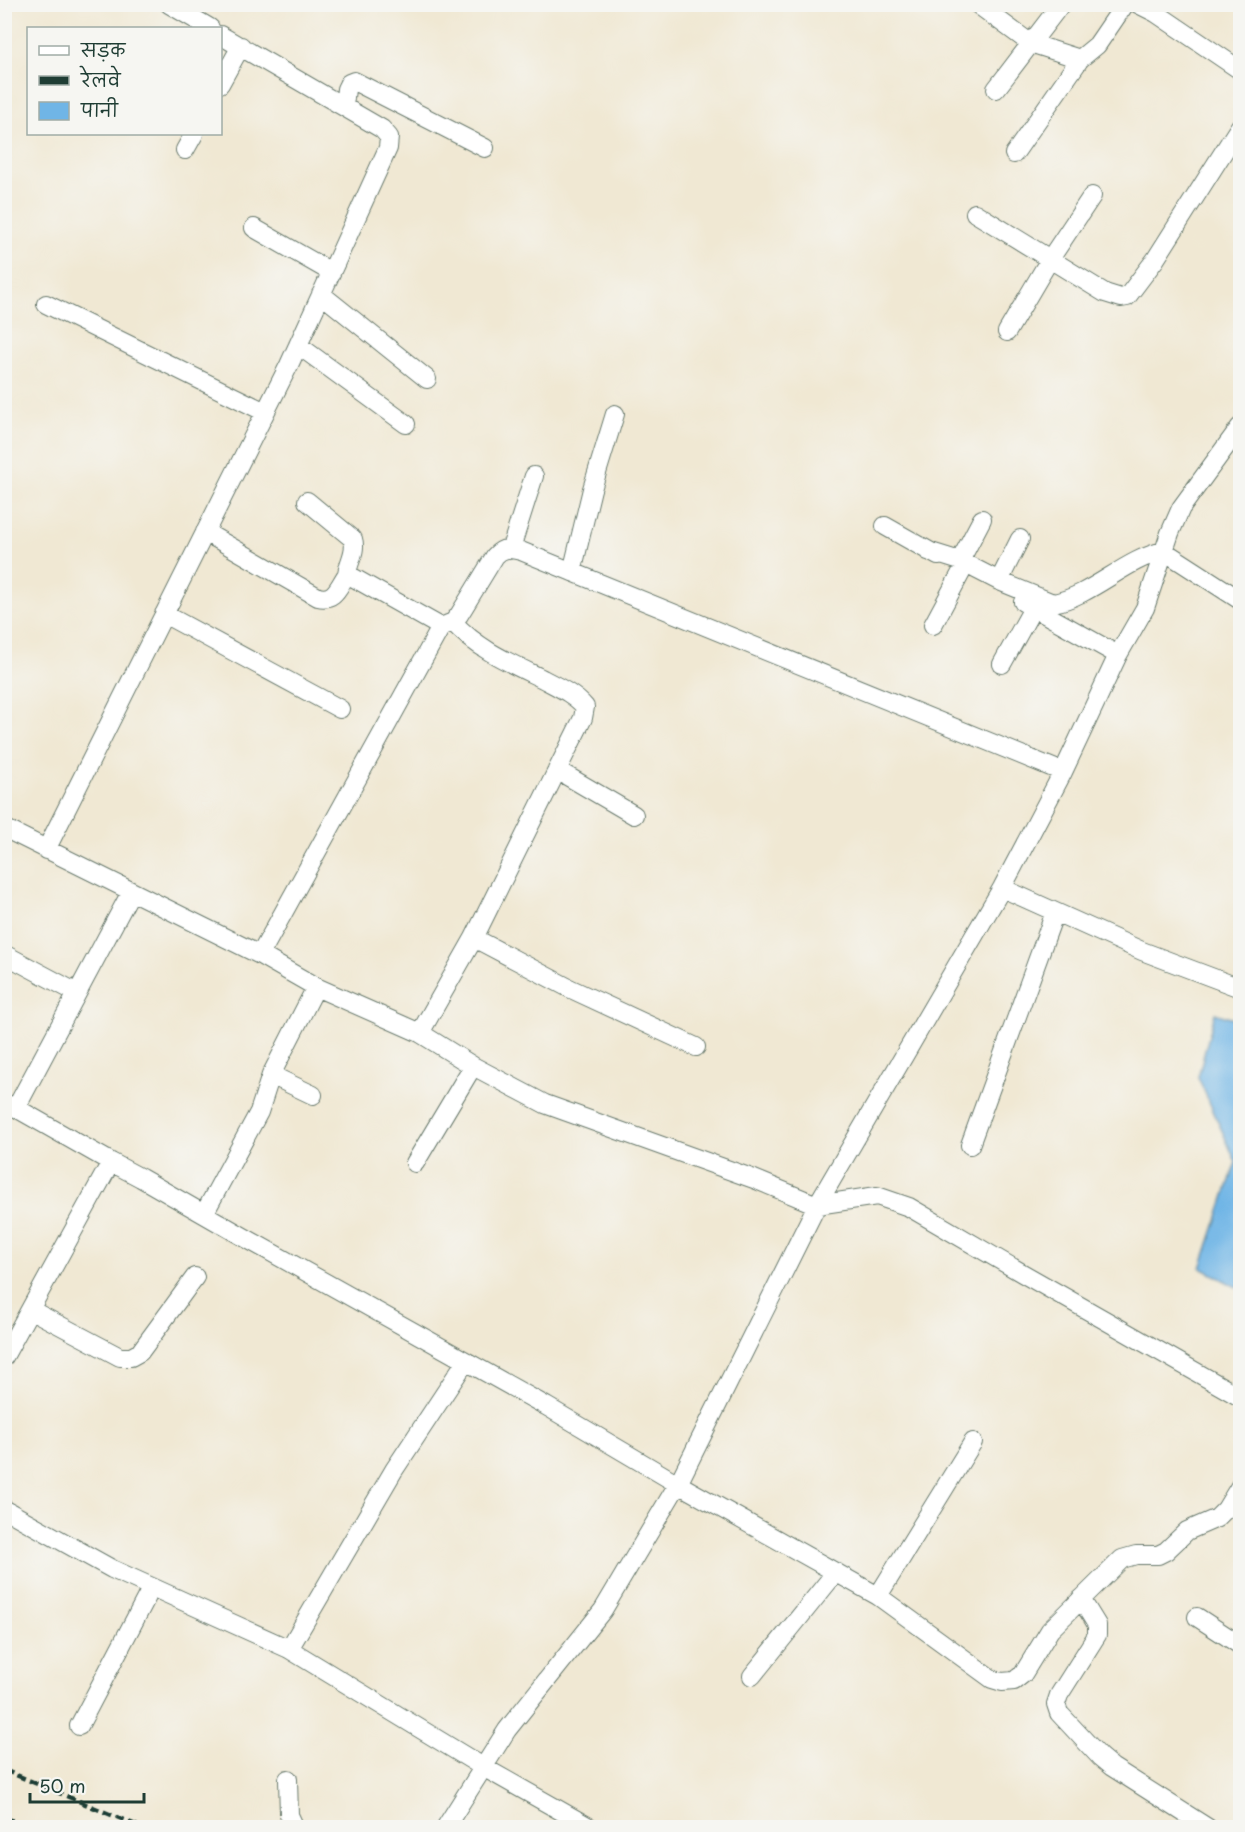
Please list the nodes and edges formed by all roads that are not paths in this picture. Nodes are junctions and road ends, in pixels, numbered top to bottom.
1 (169, 4) edge
2 (977, 4) edge
3 (1061, 4) edge
4 (1125, 4) edge
5 (1138, 4) edge
6 (208, 27) edge
7 (222, 35) edge
8 (1030, 43) junction
9 (241, 46) junction
10 (1080, 59) junction
11 (1240, 70) edge
12 (222, 80) edge
13 (996, 89) dead end
14 (344, 106) junction
15 (1240, 126) edge
16 (193, 135) edge
17 (485, 148) dead end
18 (185, 150) dead end
19 (1014, 154) dead end
20 (1092, 196) dead end
21 (975, 213) dead end
22 (254, 228) dead end
23 (1050, 259) junction
24 (331, 272) junction
25 (321, 294) junction
26 (46, 304) dead end
27 (1007, 332) dead end
28 (298, 345) junction
29 (427, 379) dead end
30 (265, 412) junction
31 (615, 414) dead end
32 (406, 424) dead end
33 (1240, 427) edge
34 (534, 476) dead end
35 (307, 501) dead end
36 (982, 519) dead end
37 (885, 526) dead end
38 (205, 532) junction
39 (1020, 539) dead end
40 (511, 548) junction
41 (1164, 551) junction
42 (962, 565) junction
43 (572, 572) junction
44 (347, 574) junction
45 (999, 581) junction
46 (1240, 600) edge
47 (1034, 608) junction
48 (164, 615) junction
49 (447, 624) junction
50 (933, 625) dead end
51 (1118, 655) junction
52 (1002, 664) dead end
53 (340, 709) dead end
54 (557, 770) junction
55 (1063, 772) junction
56 (634, 815) dead end
57 (4, 828) edge
58 (46, 850) junction
59 (1002, 888) junction
60 (131, 892) junction
61 (1055, 912) junction
62 (474, 938) junction
63 (4, 954) edge
64 (260, 955) junction
65 (316, 987) junction
66 (1240, 988) edge
67 (77, 993) junction
68 (420, 1033) junction
69 (696, 1047) dead end
70 (473, 1066) junction
71 (271, 1075) junction
72 (313, 1095) dead end
73 (10, 1106) edge
74 (969, 1145) dead end
75 (111, 1162) junction
76 (415, 1163) dead end
77 (817, 1205) junction
78 (204, 1214) junction
79 (195, 1277) dead end
80 (31, 1310) junction
81 (4, 1357) edge
82 (466, 1361) junction
83 (1240, 1397) edge
84 (973, 1442) dead end
85 (678, 1484) junction
86 (1240, 1486) edge
87 (4, 1509) edge
88 (836, 1572) junction
89 (152, 1587) junction
90 (878, 1596) junction
91 (1081, 1599) junction
92 (1197, 1617) dead end
93 (1240, 1645) edge
94 (289, 1649) junction
95 (752, 1676) dead end
96 (79, 1726) dead end
97 (483, 1767) junction
98 (288, 1779) dead end
99 (295, 1827) edge
100 (445, 1827) edge
101 (591, 1827) edge
102 (1208, 1827) edge

1 - 6 street
2 - 8 street
3 - 8 street
4 - 10 street
5 - 11 street
7 - 9 street
8 - 10 street
8 - 13 street
9 - 12 street
9 - 14 street
10 - 19 street
14 - 17 street
14 - 24 street
15 - 23 street
16 - 18 street
20 - 23 street
21 - 23 street
22 - 24 street
23 - 27 street
24 - 25 street
25 - 28 street
25 - 29 street
26 - 30 street
28 - 30 street
28 - 32 street
30 - 38 street
31 - 43 street
33 - 41 street
34 - 40 street
35 - 44 street
36 - 42 street
37 - 42 street
38 - 44 street
38 - 48 street
39 - 45 street
40 - 43 street
40 - 49 street
41 - 45 street
41 - 46 street
41 - 51 street
42 - 45 street
42 - 47 street
42 - 50 street
43 - 55 street
44 - 49 street
47 - 51 street
47 - 52 street
48 - 53 street
48 - 58 street
49 - 54 street
49 - 64 street
51 - 55 street
54 - 56 street
54 - 62 street
55 - 59 street
57 - 58 street
58 - 60 street
59 - 61 street
59 - 77 street
60 - 64 street
60 - 67 street
61 - 66 street
61 - 74 street
62 - 68 street
62 - 69 street
63 - 67 street
64 - 65 street
65 - 68 street
65 - 71 street
67 - 73 street
68 - 70 street
70 - 76 street
70 - 77 street
71 - 72 street
71 - 78 street
73 - 75 street
75 - 78 street
75 - 80 street
77 - 83 street
77 - 85 street
78 - 82 street
79 - 80 street
80 - 81 street
82 - 85 street
82 - 94 street
84 - 90 street
85 - 88 street
85 - 97 street
86 - 91 street
87 - 89 street
88 - 90 street
88 - 95 street
89 - 94 street
89 - 96 street
90 - 91 street
91 - 102 street
92 - 93 street
94 - 97 street
97 - 100 street
97 - 101 street
98 - 99 street

